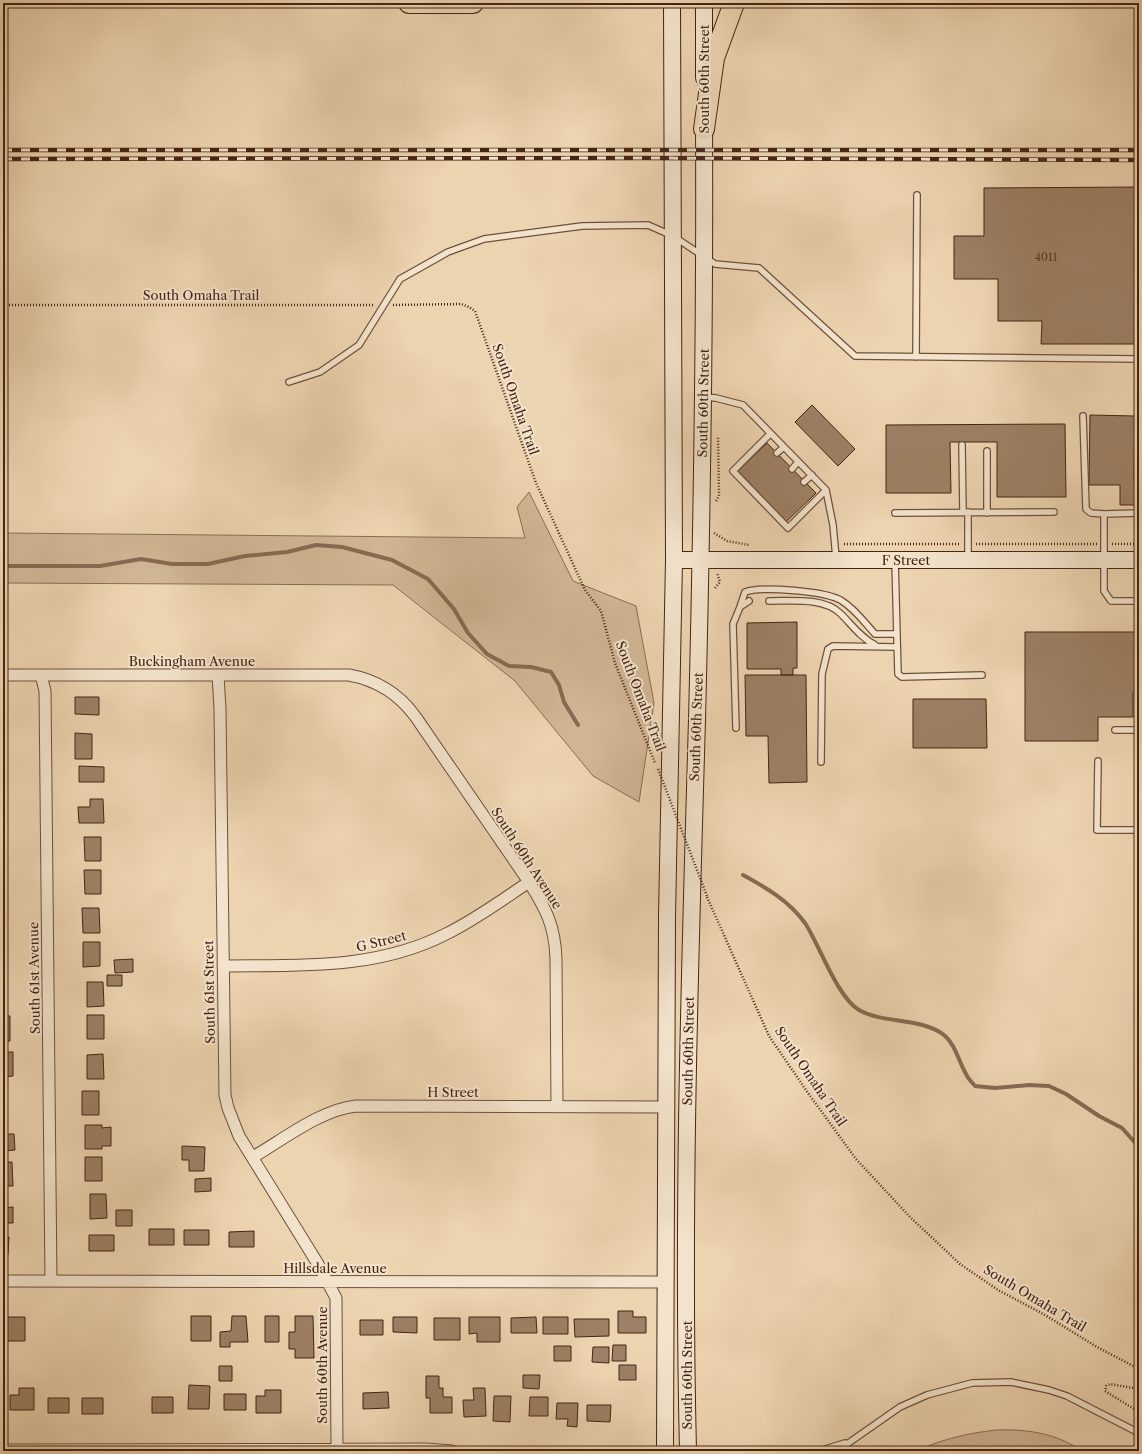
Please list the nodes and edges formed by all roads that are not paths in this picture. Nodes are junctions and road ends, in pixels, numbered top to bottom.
1 (409, 3) edge
2 (473, 3) edge
3 (672, 3) edge
4 (704, 3) edge
5 (734, 3) edge
6 (704, 129) junction
7 (917, 195) dead end
8 (673, 236) junction
9 (705, 258) junction
10 (916, 357) junction
11 (1139, 359) edge
12 (289, 382) dead end
13 (704, 397) junction
14 (1083, 416) dead end
15 (770, 434) junction
16 (962, 445) dead end
17 (784, 447) junction
18 (986, 451) dead end
19 (777, 453) dead end
20 (798, 462) junction
21 (792, 469) dead end
22 (812, 476) junction
23 (804, 482) dead end
24 (826, 490) junction
25 (966, 512) junction
26 (1054, 512) dead end
27 (895, 513) dead end
28 (987, 513) junction
29 (1139, 513) edge
30 (1104, 514) junction
31 (674, 560) junction
32 (701, 560) junction
33 (836, 560) junction
34 (895, 560) junction
35 (968, 560) junction
36 (1104, 560) junction
37 (1139, 560) edge
38 (749, 601) dead end
39 (769, 601) dead end
40 (1139, 601) edge
41 (740, 606) junction
42 (896, 634) junction
43 (877, 646) junction
44 (896, 646) junction
45 (3, 675) edge
46 (41, 675) junction
47 (218, 676) junction
48 (982, 676) dead end
49 (380, 684) joint
50 (736, 728) dead end
51 (1114, 730) dead end
52 (1139, 730) edge
53 (1098, 761) dead end
54 (822, 762) dead end
55 (1139, 830) edge
56 (529, 882) junction
57 (223, 966) junction
58 (557, 1107) junction
59 (666, 1107) junction
60 (253, 1158) junction
61 (3, 1281) edge
62 (51, 1281) junction
63 (328, 1282) junction
64 (666, 1282) junction
65 (1139, 1433) edge
66 (847, 1442) junction
67 (3, 1450) edge
68 (182, 1450) edge
69 (337, 1450) edge
70 (28, 1451) edge
71 (452, 1451) edge
72 (665, 1451) edge
73 (688, 1451) edge
74 (819, 1451) edge
75 (837, 1451) edge

1 - 2 highway
3 - 8 main road, South 60th Street
4 - 6 main road, South 60th Street
5 - 6 highway
6 - 9 main road, South 60th Street
7 - 10 lane
8 - 9 lane
8 - 12 lane
8 - 31 main road, South 60th Street
9 - 10 lane
9 - 13 main road, South 60th Street
10 - 11 lane
13 - 15 lane
13 - 32 main road, South 60th Street
14 - 30 lane
15 - 17 lane
15 - 24 lane
16 - 25 lane
17 - 19 lane
17 - 20 lane
18 - 28 lane
20 - 21 lane
20 - 22 lane
22 - 23 lane
22 - 24 lane
24 - 33 lane
25 - 27 lane
25 - 28 lane
25 - 35 lane
26 - 28 lane
29 - 30 lane
30 - 36 lane
31 - 32 main road, F Street
31 - 59 main road, South 60th Street
32 - 33 main road, F Street
32 - 73 main road, South 60th Street
33 - 34 main road, F Street
34 - 35 main road, F Street
34 - 42 lane
35 - 36 main road, F Street
36 - 37 main road, F Street
36 - 40 lane
38 - 41 lane
39 - 43 lane
41 - 42 lane
41 - 50 lane
42 - 44 lane
43 - 44 lane
43 - 54 lane
44 - 48 lane
45 - 46 street, Buckingham Avenue
46 - 47 street, Buckingham Avenue
46 - 62 street, South 61st Avenue
47 - 49 street, Buckingham Avenue
47 - 57 street, South 61st Street
49 - 56 street, South 60th Avenue
51 - 52 lane
53 - 55 lane
56 - 57 street, G Street
56 - 58 street, South 60th Avenue
57 - 60 street, South 61st Street
58 - 59 street, H Street
58 - 60 street, H Street
59 - 64 main road, South 60th Street
60 - 63 street, South 61st Street
61 - 62 street, Hillsdale Avenue
62 - 63 street, Hillsdale Avenue
63 - 64 street, Hillsdale Avenue
63 - 69 street, South 60th Avenue
64 - 72 main road, South 60th Street
65 - 66 lane
66 - 74 lane
66 - 75 lane
67 - 70 street
68 - 69 street
68 - 70 street
69 - 71 street

